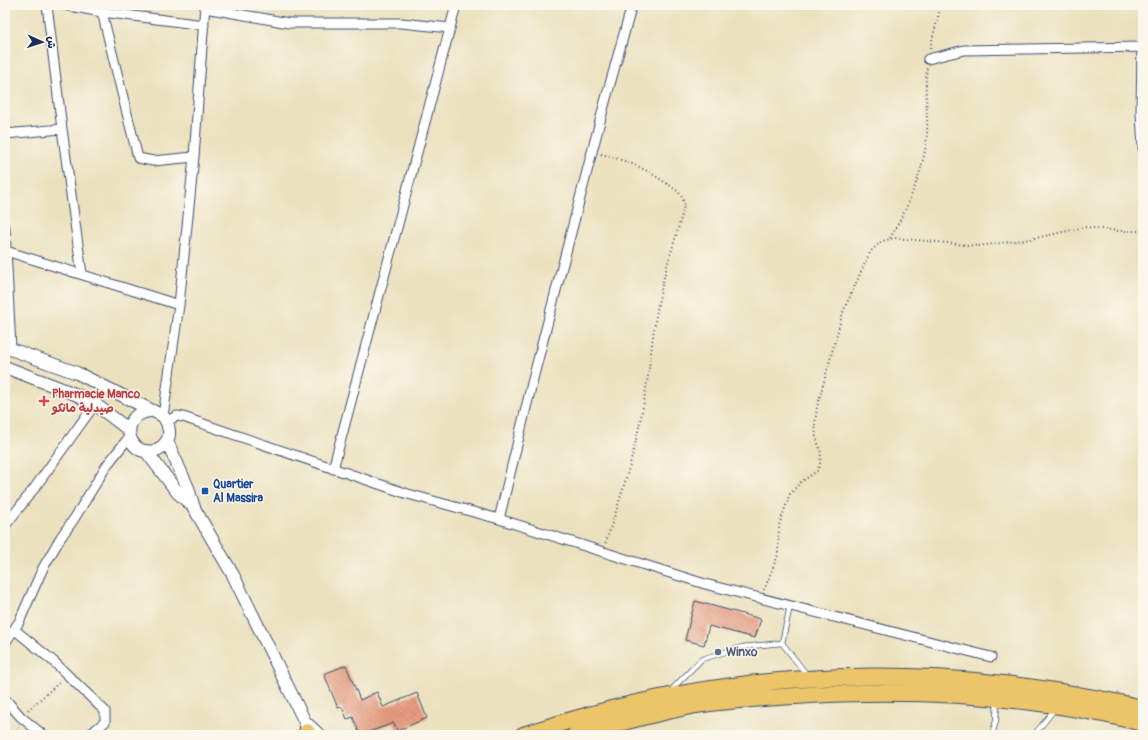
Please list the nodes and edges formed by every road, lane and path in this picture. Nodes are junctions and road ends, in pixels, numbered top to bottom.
1 (47, 5) edge
2 (64, 5) edge
3 (456, 5) edge
4 (632, 5) edge
5 (941, 5) edge
6 (205, 6) edge
7 (102, 12) junction
8 (204, 25) junction
9 (450, 28) junction
10 (1142, 47) edge
11 (928, 59) junction
12 (1142, 113) edge
13 (62, 129) junction
14 (5, 134) edge
15 (1143, 148) edge
16 (592, 151) junction
17 (194, 158) junction
18 (5, 228) edge
19 (1143, 231) edge
20 (890, 238) junction
21 (6, 251) edge
22 (82, 274) junction
23 (179, 305) junction
24 (8, 348) edge
25 (5, 367) edge
26 (95, 404) junction
27 (150, 411) junction
28 (165, 419) junction
29 (129, 433) junction
30 (167, 441) junction
31 (146, 451) junction
32 (334, 469) junction
33 (194, 508) junction
34 (499, 519) junction
35 (5, 526) edge
36 (603, 551) junction
37 (761, 599) junction
38 (790, 606) junction
39 (15, 630) junction
40 (5, 643) edge
41 (782, 643) junction
42 (991, 657) dead end
43 (67, 675) junction
44 (810, 679) junction
45 (997, 696) junction
46 (662, 698) junction
47 (5, 699) edge
48 (1058, 704) junction
49 (1143, 708) edge
50 (21, 717) junction
51 (1143, 723) edge
52 (309, 732) edge
53 (43, 735) edge
54 (89, 735) edge
55 (523, 735) edge
56 (575, 735) edge
57 (992, 735) edge
58 (1034, 735) edge

1 - 13 street
2 - 7 street
3 - 9 street
4 - 16 street
5 - 11 path
6 - 8 street
6 - 9 street
7 - 8 street
7 - 17 street
8 - 17 street
9 - 32 street
10 - 11 street
10 - 12 street
11 - 20 path
12 - 15 street
13 - 14 street
13 - 22 street
16 - 34 street
16 - 36 path
17 - 23 street
18 - 21 street
19 - 20 path
20 - 37 path
21 - 22 street
21 - 24 street
22 - 23 street
23 - 28 street
24 - 27 street
25 - 26 street
26 - 29 street
26 - 35 street
27 - 28 street
27 - 29 street
28 - 30 street
28 - 32 street
29 - 31 street
29 - 39 street
30 - 31 street
30 - 33 street
31 - 33 street
32 - 34 street
33 - 52 street
34 - 36 street
36 - 37 street
37 - 38 street
38 - 41 lane
38 - 42 street
39 - 40 street
39 - 43 street
41 - 44 lane
41 - 46 lane
43 - 50 path
43 - 54 street
44 - 46 highway
44 - 49 highway
45 - 48 highway
45 - 56 highway
45 - 57 lane
46 - 55 highway
47 - 50 street
48 - 51 highway
48 - 58 lane
50 - 53 street

